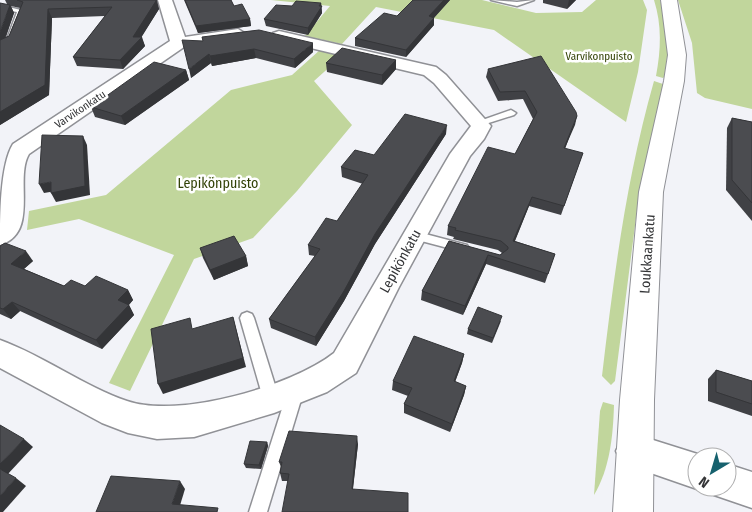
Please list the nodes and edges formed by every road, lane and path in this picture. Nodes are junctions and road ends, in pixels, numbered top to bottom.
1 (5, 0) edge
2 (165, 0) edge
3 (495, 0) edge
4 (530, 0) edge
5 (668, 0) edge
6 (0, 3) edge
7 (0, 7) edge
8 (179, 43) junction
9 (0, 48) edge
10 (511, 113) dead end
11 (480, 123) junction
12 (414, 235) junction
13 (0, 236) edge
14 (479, 252) edge
15 (247, 318) dead end
16 (0, 352) edge
17 (296, 390) junction
18 (271, 398) junction
19 (634, 451) junction
20 (687, 469) edge
21 (737, 485) edge
22 (752, 490) edge
23 (258, 512) edge
24 (633, 512) edge

1 - 6 lane
2 - 8 street
3 - 4 lane
5 - 19 street, Loukkaankatu
7 - 9 lane
8 - 11 street
8 - 13 street, Varvikonkatu
10 - 11 lane
11 - 12 street, Lepikönkatu
12 - 14 lane
12 - 17 street, Lepikönkatu
15 - 18 lane
16 - 18 street, Lepikönkatu
17 - 18 street, Lepikönkatu
17 - 23 lane
19 - 20 street
19 - 24 street, Loukkaankatu
21 - 22 street

